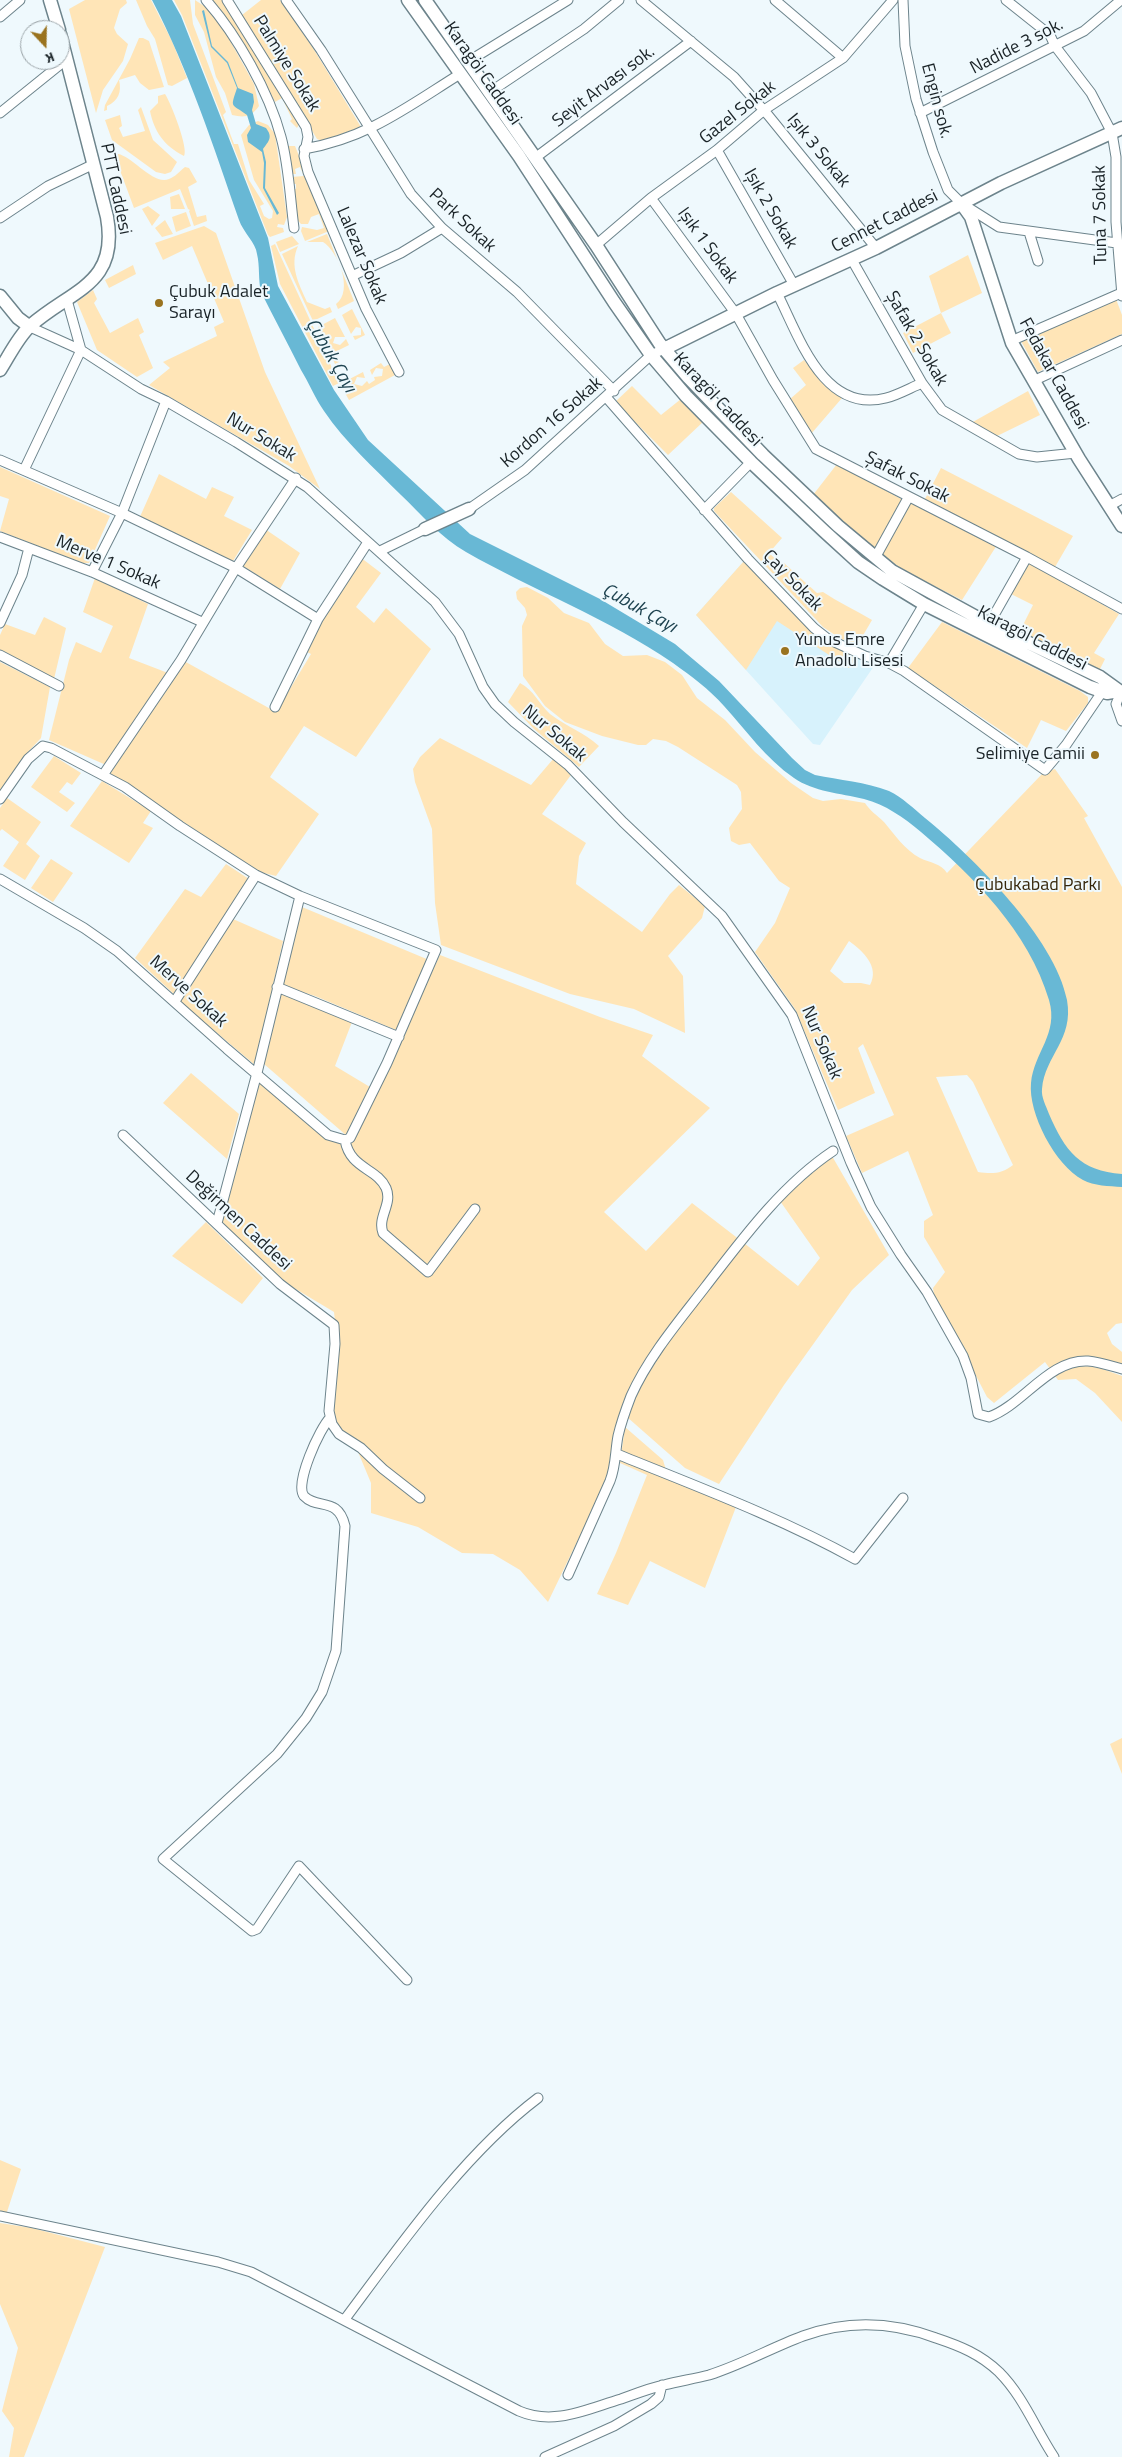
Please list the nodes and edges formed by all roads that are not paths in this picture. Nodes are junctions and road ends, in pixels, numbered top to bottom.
1 (20, 0) edge
2 (50, 0) edge
3 (206, 0) edge
4 (227, 0) edge
5 (286, 0) edge
6 (408, 0) edge
7 (568, 0) edge
8 (619, 0) edge
9 (641, 0) edge
10 (775, 0) edge
11 (893, 0) edge
12 (903, 0) edge
13 (1006, 0) edge
14 (431, 2) edge
15 (1118, 3) edge
16 (0, 17) edge
17 (56, 20) edge
18 (691, 42) junction
19 (1055, 46) junction
20 (843, 58) junction
21 (469, 62) junction
22 (53, 70) edge
23 (70, 70) edge
24 (460, 74) junction
25 (490, 92) junction
26 (764, 110) junction
27 (0, 113) edge
28 (920, 113) junction
29 (371, 130) junction
30 (1117, 130) edge
31 (304, 149) junction
32 (717, 150) junction
33 (535, 158) junction
34 (94, 164) junction
35 (651, 198) junction
36 (961, 203) junction
37 (0, 218) edge
38 (1119, 220) edge
39 (294, 228) dead end
40 (442, 228) junction
41 (1029, 232) junction
42 (1117, 243) junction
43 (596, 245) junction
44 (876, 248) junction
45 (852, 260) junction
46 (1038, 261) dead end
47 (352, 276) junction
48 (794, 285) junction
49 (777, 293) junction
50 (1122, 295) edge
51 (0, 296) edge
52 (67, 300) junction
53 (736, 314) junction
54 (30, 326) junction
55 (1122, 340) edge
56 (1011, 341) junction
57 (664, 349) junction
58 (81, 350) junction
59 (651, 355) junction
60 (0, 370) edge
61 (399, 372) dead end
62 (1033, 381) junction
63 (922, 383) junction
64 (610, 394) junction
65 (166, 401) junction
66 (1076, 453) junction
67 (0, 460) edge
68 (751, 462) junction
69 (24, 470) junction
70 (296, 478) junction
71 (908, 498) junction
72 (1122, 499) edge
73 (1109, 506) junction
74 (469, 508) joint
75 (704, 510) junction
76 (122, 513) junction
77 (1122, 526) edge
78 (425, 529) joint
79 (0, 537) edge
80 (368, 542) junction
81 (29, 548) junction
82 (380, 551) junction
83 (1027, 557) junction
84 (875, 558) junction
85 (236, 568) junction
86 (92, 572) junction
87 (924, 604) junction
88 (1122, 609) edge
89 (318, 619) junction
90 (202, 622) junction
91 (0, 624) edge
92 (989, 624) junction
93 (0, 655) edge
94 (889, 663) junction
95 (59, 686) dead end
96 (1102, 692) junction
97 (1120, 692) edge
98 (275, 707) dead end
99 (1122, 721) edge
100 (103, 775) junction
101 (0, 799) edge
102 (256, 875) junction
103 (0, 879) edge
104 (300, 896) junction
105 (277, 987) junction
106 (175, 1001) junction
107 (398, 1037) junction
108 (257, 1073) junction
109 (123, 1135) dead end
110 (345, 1140) junction
111 (833, 1151) dead end
112 (475, 1209) dead end
113 (217, 1223) junction
114 (1122, 1369) edge
115 (330, 1418) junction
116 (616, 1454) junction
117 (420, 1498) dead end
118 (903, 1498) dead end
119 (568, 1575) dead end
120 (407, 1980) dead end
121 (538, 2098) dead end
122 (0, 2216) edge
123 (345, 2319) junction
124 (662, 2385) junction
125 (545, 2457) edge
126 (1054, 2457) edge

1 - 16 street
2 - 17 main road
3 - 39 street
4 - 31 street, Palmiye Sokak
5 - 29 street, Park Sokak
6 - 24 main road, Karagöl Caddesi
7 - 21 street
8 - 25 street
9 - 18 street, Işık 3 Sokak
10 - 20 street
11 - 20 street, Gazel Sokak
12 - 28 street, Engin sok.
13 - 19 street, Tuna 7 Sokak
14 - 21 main road
15 - 19 street, Nadide 3 sok.
18 - 26 street, Işık 3 Sokak
18 - 33 street, Seyit Arvası sok.
19 - 28 street, Nadide 3 sok.
19 - 30 street, Tuna 7 Sokak
20 - 26 street, Gazel Sokak
21 - 25 main road
22 - 27 street
23 - 34 main road, PTT Caddesi
24 - 29 street
24 - 59 main road, Karagöl Caddesi
25 - 33 main road
26 - 32 street, Gazel Sokak
26 - 44 street, Işık 3 Sokak
28 - 36 street, Engin sok.
29 - 31 street
29 - 40 street, Park Sokak
30 - 36 main road, Cennet Caddesi
30 - 38 street, Tuna 7 Sokak
31 - 47 street, Lalezar Sokak
32 - 35 street, Gazel Sokak
32 - 48 street, Işık 2 Sokak
33 - 43 main road
34 - 37 street
34 - 52 main road, PTT Caddesi
35 - 43 street, Gazel Sokak
35 - 53 street, Işık 1 Sokak
36 - 41 street, Engin sok.
36 - 44 main road, Cennet Caddesi
36 - 56 main road, Fedakar Caddesi
38 - 42 street, Tuna 7 Sokak
40 - 47 street
40 - 64 street, Park Sokak
41 - 42 street, Engin sok.
41 - 46 street
42 - 50 street, Tuna 7 Sokak
43 - 57 main road
44 - 45 main road, Cennet Caddesi
45 - 48 main road, Cennet Caddesi
45 - 63 street, Şafak 2 Sokak
47 - 61 street, Lalezar Sokak
48 - 49 main road, Cennet Caddesi
49 - 53 main road, Cennet Caddesi
49 - 63 street
50 - 56 street
51 - 54 main road
52 - 54 main road, PTT Caddesi
52 - 58 street
53 - 57 main road, Cennet Caddesi
53 - 71 street, Şafak Sokak
54 - 58 street, Nur Sokak
54 - 60 main road, PTT Caddesi
55 - 62 street
56 - 62 main road, Fedakar Caddesi
57 - 59 street, Kordon 16 Sokak
57 - 84 main road
58 - 65 street, Nur Sokak
58 - 69 street
59 - 64 street, Kordon 16 Sokak
59 - 68 main road, Karagöl Caddesi
62 - 66 main road, Fedakar Caddesi
63 - 66 street, Şafak 2 Sokak
64 - 74 street, Kordon 16 Sokak
64 - 75 street, Çay Sokak
65 - 70 street, Nur Sokak
65 - 76 street
66 - 73 main road, Fedakar Caddesi
67 - 69 street
68 - 75 street
68 - 87 main road, Karagöl Caddesi
69 - 76 street
70 - 80 street, Nur Sokak
70 - 85 street
71 - 83 street, Şafak Sokak
71 - 84 street
72 - 73 street
73 - 77 main road, Fedakar Caddesi
74 - 78 main road
75 - 94 street, Çay Sokak
76 - 85 street
76 - 86 street
78 - 82 street
79 - 81 street, Merve 1 Sokak
80 - 82 street, Nur Sokak
80 - 89 street
81 - 86 street, Merve 1 Sokak
81 - 91 street
82 - 114 street, Nur Sokak
83 - 88 street, Şafak Sokak
83 - 92 street
84 - 92 main road
85 - 89 street
85 - 90 street
86 - 90 street, Merve 1 Sokak
87 - 94 street
87 - 96 main road, Karagöl Caddesi
89 - 98 street
90 - 100 street
92 - 97 main road
93 - 95 street
94 - 96 street, Çay Sokak
96 - 97 main road, Karagöl Caddesi
97 - 99 street
100 - 101 street
100 - 102 street
102 - 104 street
102 - 106 street
103 - 106 street, Merve Sokak
104 - 105 street
104 - 107 street
105 - 107 street
105 - 108 street
106 - 108 street, Merve Sokak
107 - 110 street
108 - 110 street, Merve Sokak
108 - 113 street
109 - 113 street, Değirmen Caddesi
110 - 112 street
111 - 116 street
113 - 115 street, Değirmen Caddesi
115 - 117 street
115 - 120 street
116 - 118 street
116 - 119 street
121 - 123 street
122 - 123 street
123 - 124 street
124 - 125 street
124 - 126 street

